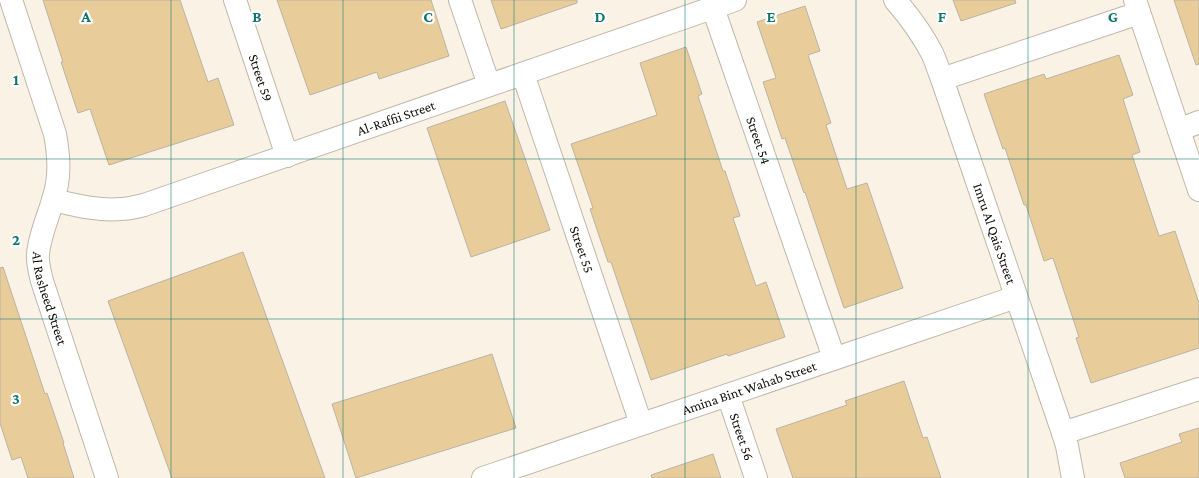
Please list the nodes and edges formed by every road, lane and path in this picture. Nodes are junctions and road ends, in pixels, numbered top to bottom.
1 (10, 0) edge
2 (235, 0) edge
3 (460, 0) edge
4 (735, 0) edge
5 (895, 0) edge
6 (1137, 7) edge
7 (713, 8) junction
8 (523, 74) junction
9 (942, 79) junction
10 (489, 85) junction
11 (1189, 126) edge
12 (287, 156) junction
13 (1199, 190) edge
14 (53, 200) junction
15 (1016, 297) junction
16 (834, 358) junction
17 (1199, 389) edge
18 (728, 395) junction
19 (641, 424) junction
20 (1063, 433) junction
21 (539, 469) edge
22 (107, 478) edge
23 (483, 478) edge
24 (756, 478) edge
25 (1073, 478) edge

1 - 14 street, Al Rasheed Street
2 - 12 street, Street 59
3 - 10 street
4 - 7 street, Al-Raffii Street
5 - 9 street, Imru Al Qais Street
6 - 9 street
6 - 11 street
7 - 8 street, Al-Raffii Street
7 - 16 street, Street 54
8 - 10 street, Al-Raffii Street
8 - 19 street, Street 55
9 - 15 street, Imru Al Qais Street
10 - 12 street, Al-Raffii Street
11 - 13 street
12 - 14 street, Al-Raffii Street
14 - 22 street, Al Rasheed Street
15 - 16 street, Amina Bint Wahab Street
15 - 20 street, Imru Al Qais Street
16 - 18 street, Amina Bint Wahab Street
17 - 20 street
18 - 19 street, Amina Bint Wahab Street
18 - 24 street, Street 56
19 - 21 street, Amina Bint Wahab Street
20 - 25 street, Imru Al Qais Street
21 - 23 street, Amina Bint Wahab Street

